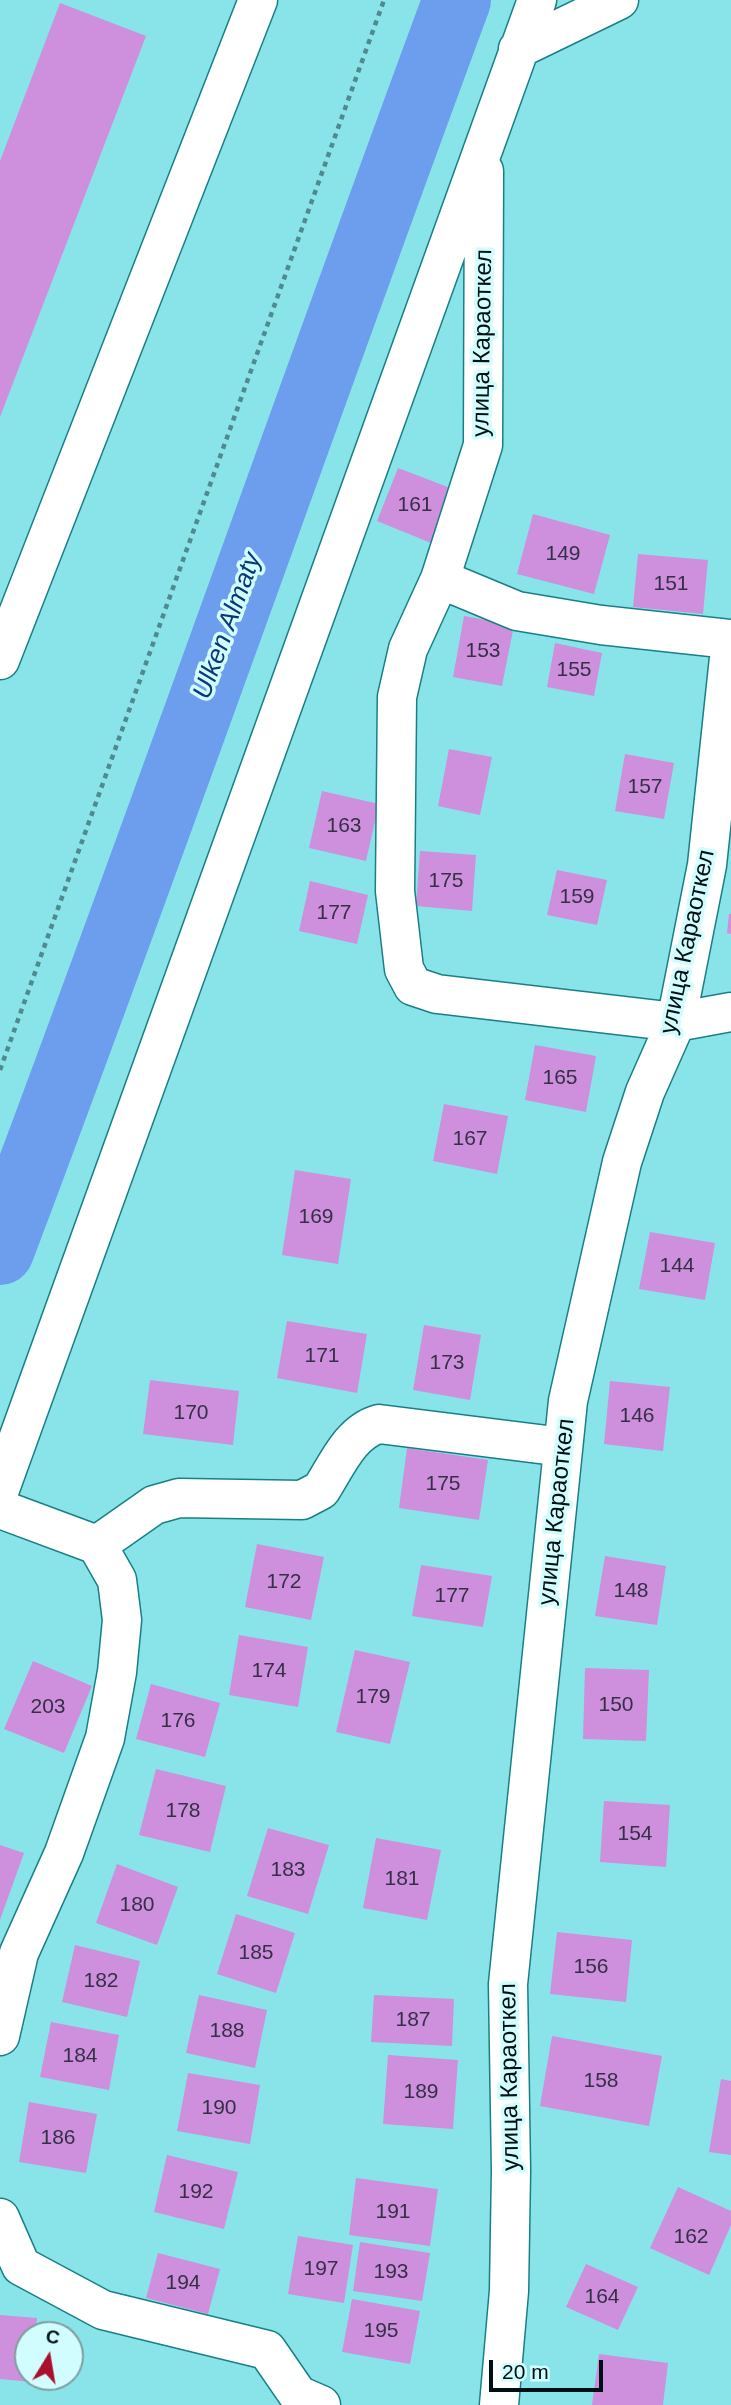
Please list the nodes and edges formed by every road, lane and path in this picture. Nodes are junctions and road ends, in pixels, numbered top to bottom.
1 (258, 0) edge
2 (384, 0) edge
3 (537, 0) edge
4 (619, 0) edge
5 (518, 49) junction
6 (484, 144) junction
7 (15, 576) edge
8 (439, 579) junction
9 (730, 639) edge
10 (0, 660) edge
11 (731, 1012) edge
12 (676, 1022) junction
13 (0, 1070) edge
14 (563, 1447) junction
15 (0, 1489) edge
16 (0, 1509) edge
17 (97, 1545) junction
18 (0, 2036) edge
19 (0, 2218) edge
20 (321, 2405) edge
21 (499, 2405) edge

1 - 7 street
2 - 13 path
3 - 5 street
4 - 5 street
5 - 6 street
6 - 8 street, улица Караоткел
6 - 15 street
7 - 10 street
8 - 9 street
8 - 12 street, улица Караоткел
9 - 12 street, улица Караоткел
11 - 12 street
12 - 14 street, улица Караоткел
14 - 17 street
14 - 21 street, улица Караоткел
16 - 17 street
17 - 18 street
19 - 20 street

